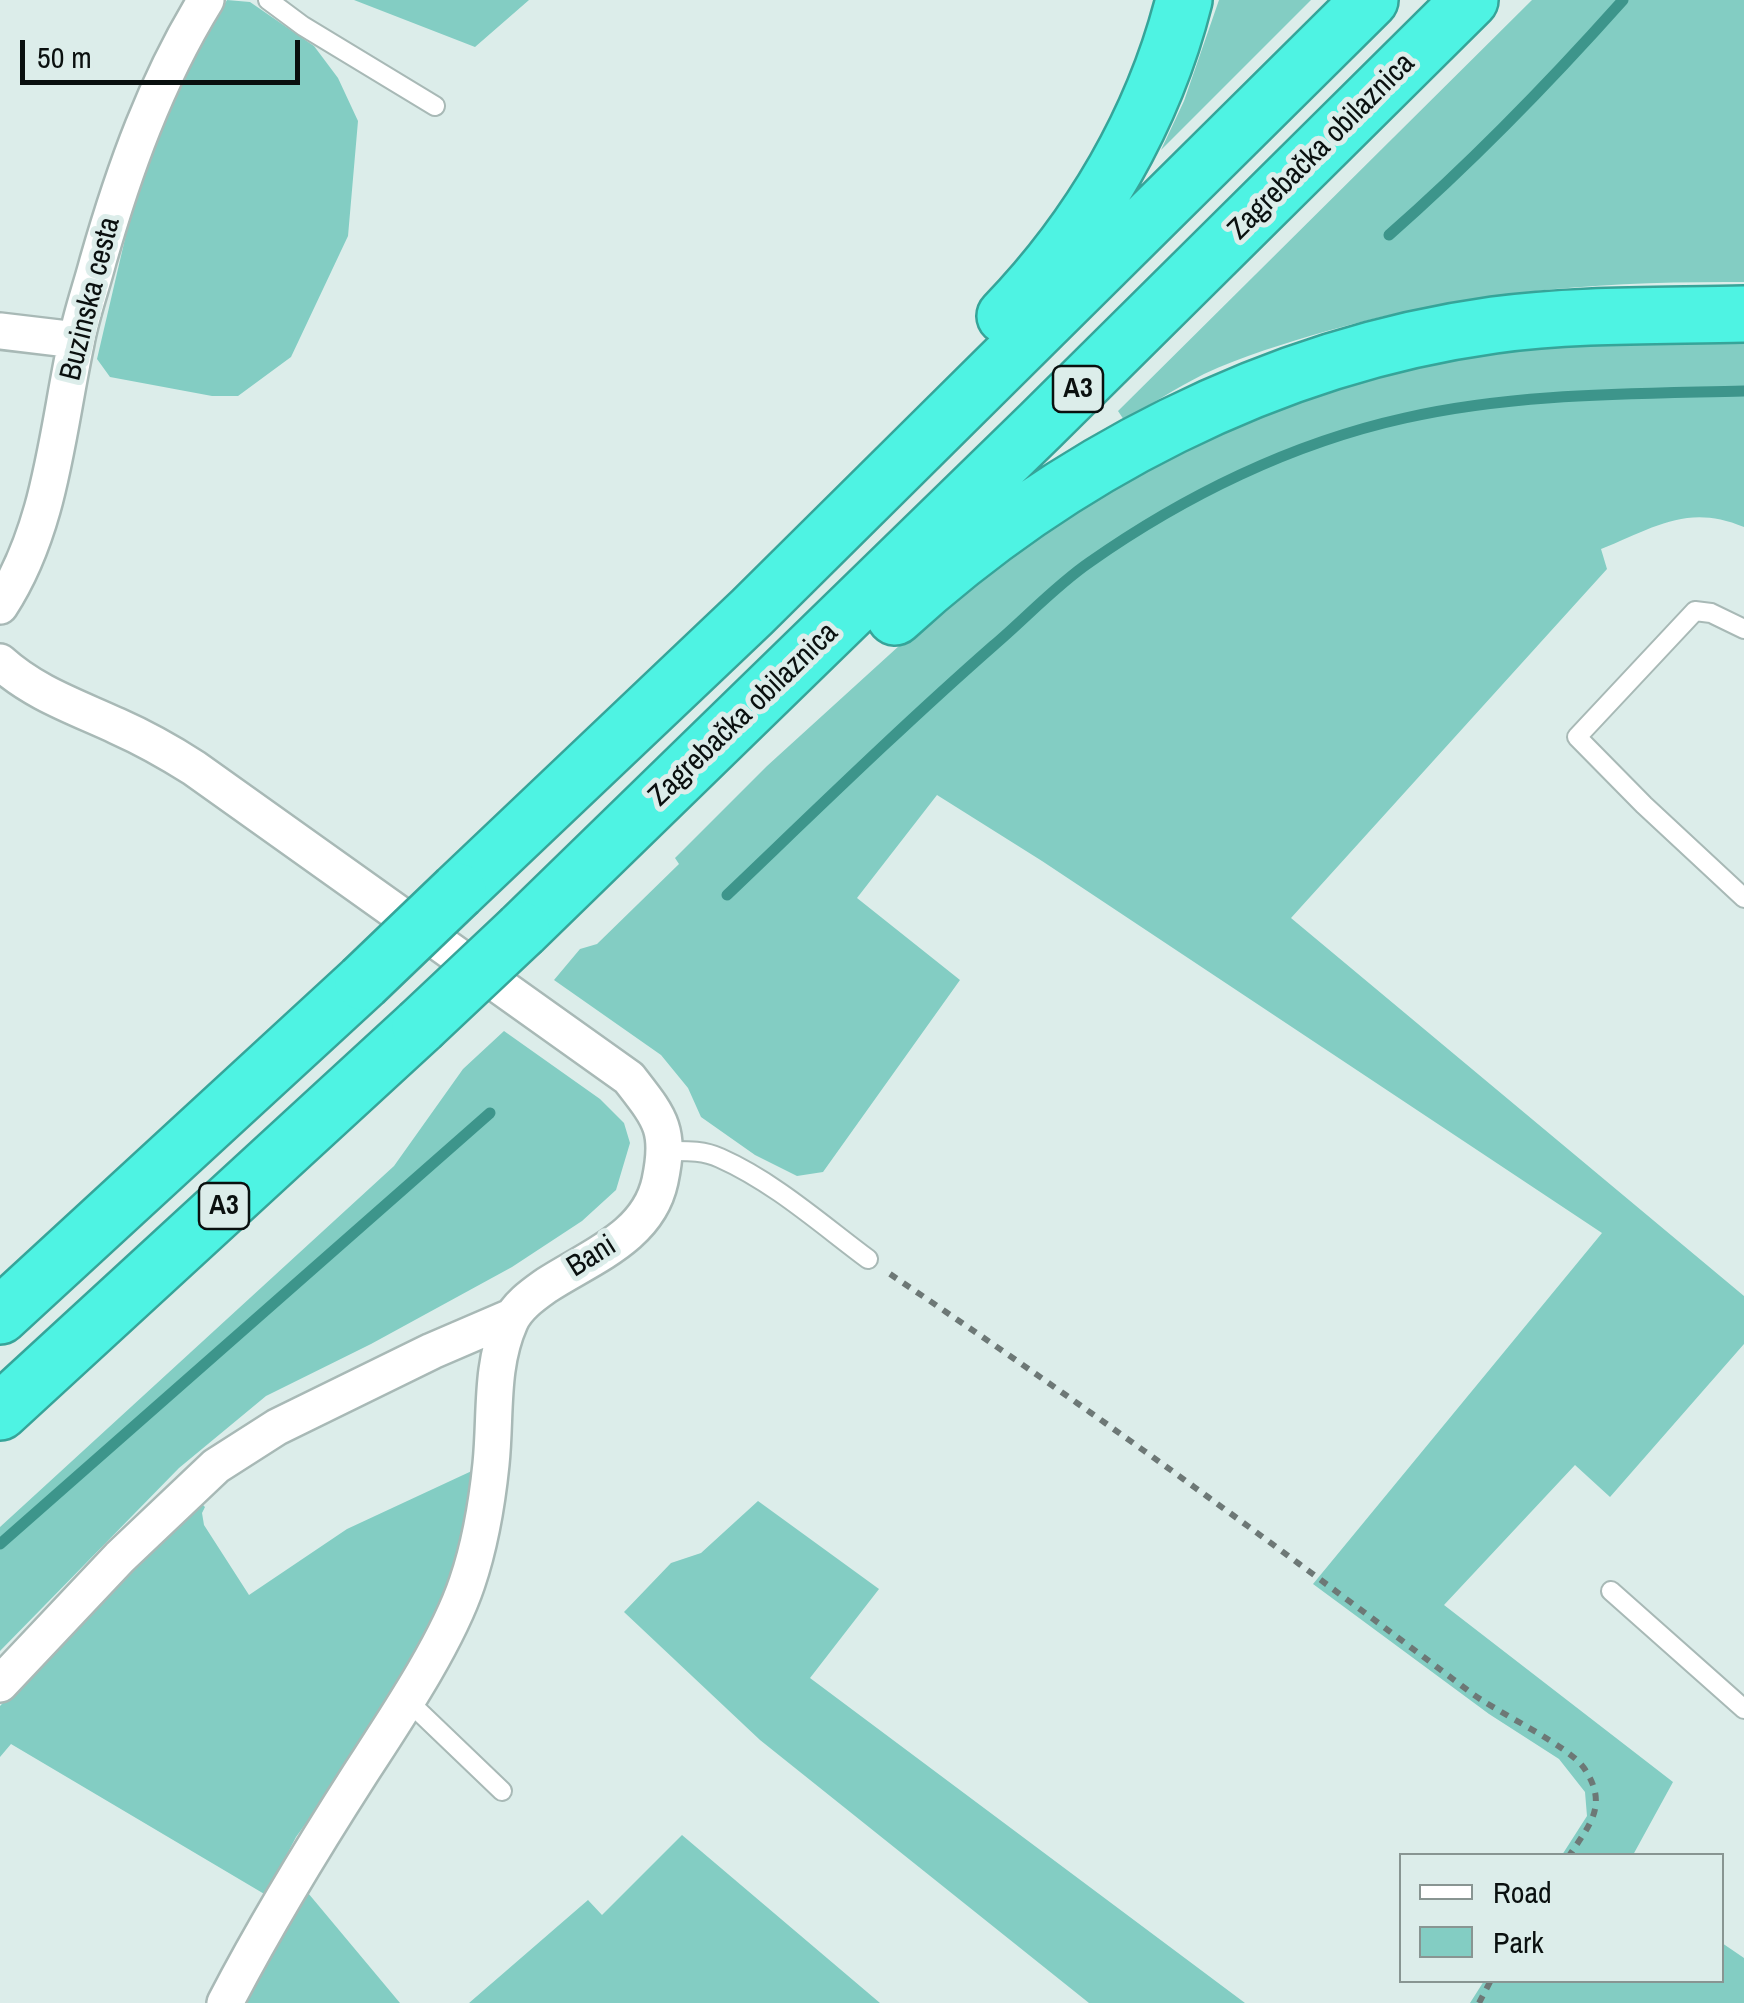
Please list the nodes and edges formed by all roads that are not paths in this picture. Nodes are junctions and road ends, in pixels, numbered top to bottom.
1 (206, 0) edge
2 (268, 0) edge
3 (1184, 0) edge
4 (1370, 0) edge
5 (1470, 0) edge
6 (435, 106) dead end
7 (1744, 314) edge
8 (0, 331) edge
9 (76, 340) junction
10 (0, 606) edge
11 (752, 612) junction
12 (1744, 629) edge
13 (0, 662) edge
14 (682, 776) junction
15 (1744, 898) edge
16 (666, 1151) junction
17 (868, 1259) road end
18 (0, 1316) edge
19 (511, 1317) junction
20 (9, 1411) edge
21 (1611, 1591) dead end
22 (0, 1684) edge
23 (406, 1700) junction
24 (1744, 1709) edge
25 (502, 1791) dead end
26 (225, 2003) edge

1 - 9 street, Buzinska cesta
2 - 6 lane
3 - 11 highway
4 - 11 highway, A3
5 - 14 highway, Zagrebačka obilaznica / A3
7 - 14 highway
8 - 9 street
9 - 10 street, Buzinska cesta
11 - 18 highway, A3, bridge
12 - 15 lane
13 - 16 street
14 - 20 highway, Zagrebačka obilaznica / A3, bridge
16 - 17 lane
16 - 19 street, Bani
19 - 22 street, Bani
19 - 23 street
21 - 24 lane
23 - 25 lane
23 - 26 street

